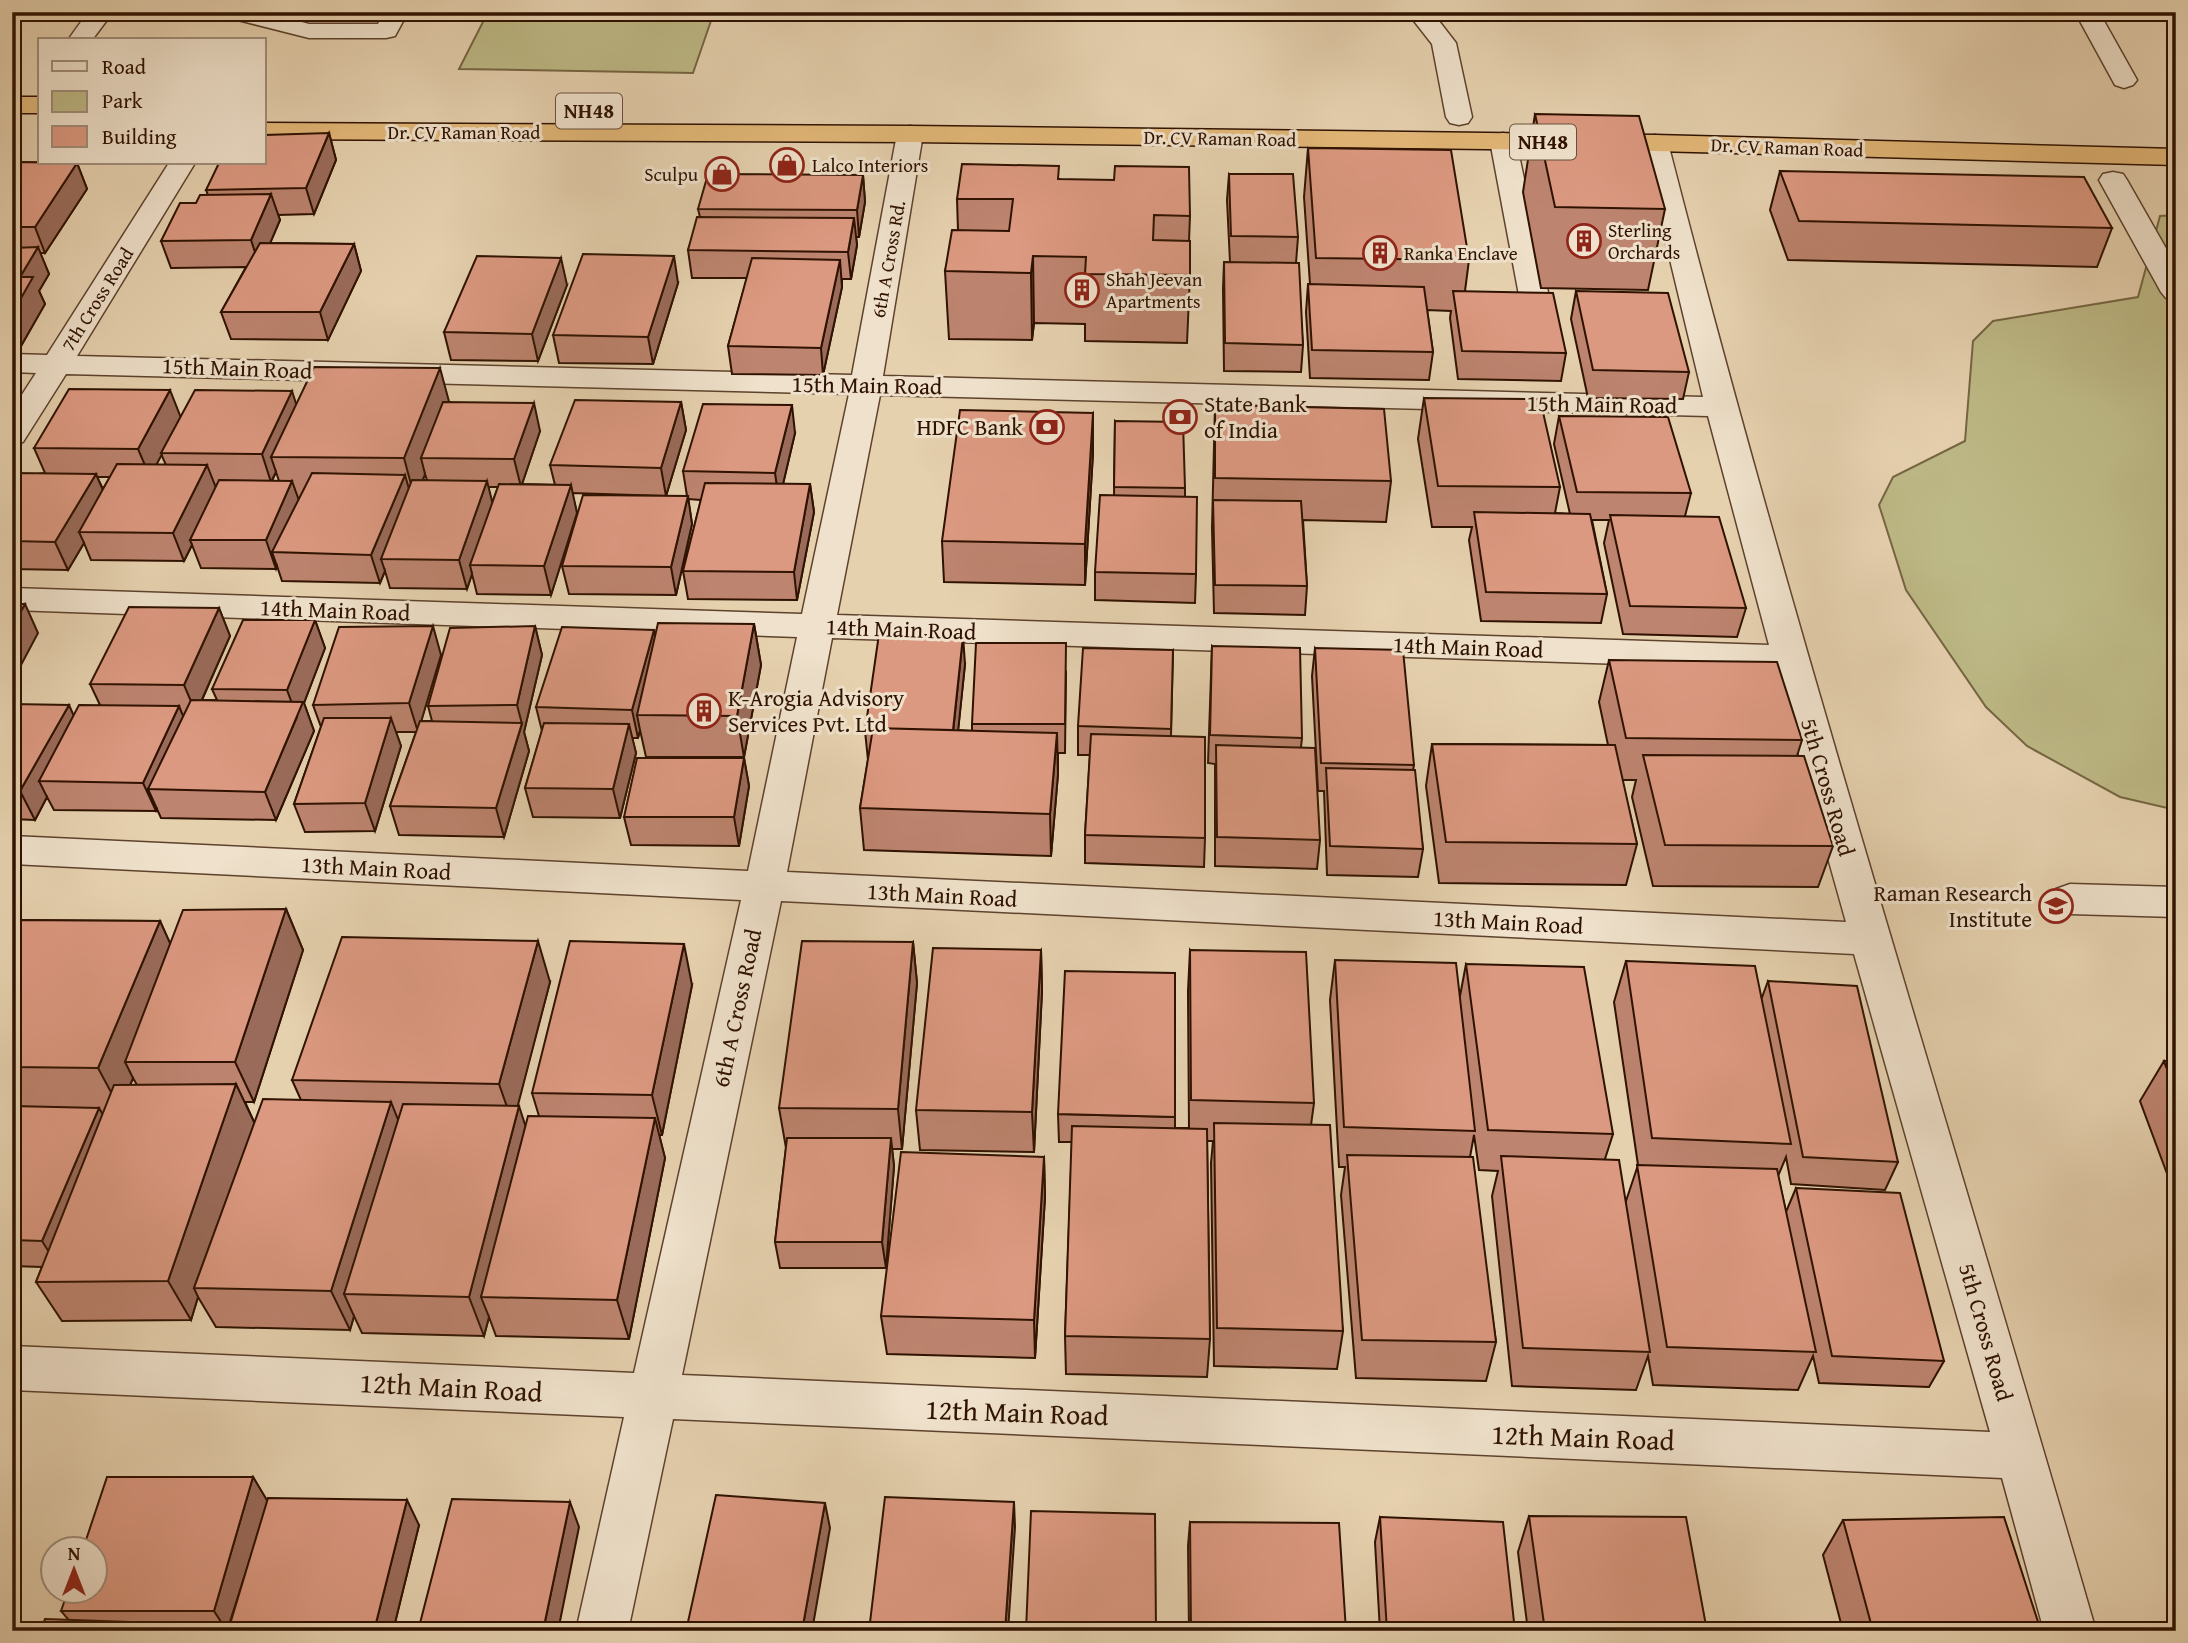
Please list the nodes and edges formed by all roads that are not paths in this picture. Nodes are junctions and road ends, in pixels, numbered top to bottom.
1 (101, 12) edge
2 (235, 12) edge
3 (396, 12) edge
4 (1419, 12) edge
5 (2087, 12) edge
6 (82, 38) edge
7 (2124, 80) dead end
8 (266, 108) edge
9 (1459, 117) junction
10 (1542, 117) edge
11 (266, 131) edge
12 (910, 134) junction
13 (1503, 141) junction
14 (1655, 143) junction
15 (2176, 157) edge
16 (181, 164) edge
17 (2113, 180) dead end
18 (2176, 292) edge
19 (1537, 311) edge
20 (12, 363) edge
21 (57, 364) junction
22 (866, 385) junction
23 (1722, 407) junction
24 (12, 435) edge
25 (12, 599) edge
26 (815, 626) junction
27 (1791, 658) junction
28 (12, 850) edge
29 (764, 887) junction
30 (2070, 899) dead end
31 (2176, 902) edge
32 (1872, 939) junction
33 (12, 1368) edge
34 (652, 1396) junction
35 (2022, 1456) junction
36 (602, 1631) edge
37 (2070, 1631) edge

1 - 6 street
2 - 3 street
4 - 9 street
5 - 7 street
8 - 9 highway, Dr. CV Raman Road / NH48
9 - 10 highway, Dr. CV Raman Road / NH48
11 - 12 highway, Dr. CV Raman Road / NH48
12 - 13 highway, Dr. CV Raman Road / NH48
12 - 22 street, 6th A Cross Rd.
13 - 14 highway, Dr. CV Raman Road / NH48
13 - 19 street
14 - 15 highway, Dr. CV Raman Road / NH48
14 - 23 street, 5th Cross Road
16 - 21 street, 7th Cross Road
17 - 18 street
20 - 21 street, 15th Main Road
21 - 22 street, 15th Main Road
21 - 24 street, 7th Cross Road
22 - 23 street, 15th Main Road
22 - 26 street, 6th A Cross Road
23 - 27 street, 5th Cross Road
25 - 26 street, 14th Main Road
26 - 27 street, 14th Main Road
26 - 29 street, 6th A Cross Road
27 - 32 street, 5th Cross Road
28 - 29 street, 13th Main Road
29 - 32 street, 13th Main Road
29 - 34 street, 6th A Cross Road
30 - 31 street
32 - 35 street, 5th Cross Road
33 - 34 street, 12th Main Road
34 - 35 street, 12th Main Road
34 - 36 street, 6th A Cross Road
35 - 37 street, 5th Cross Road

